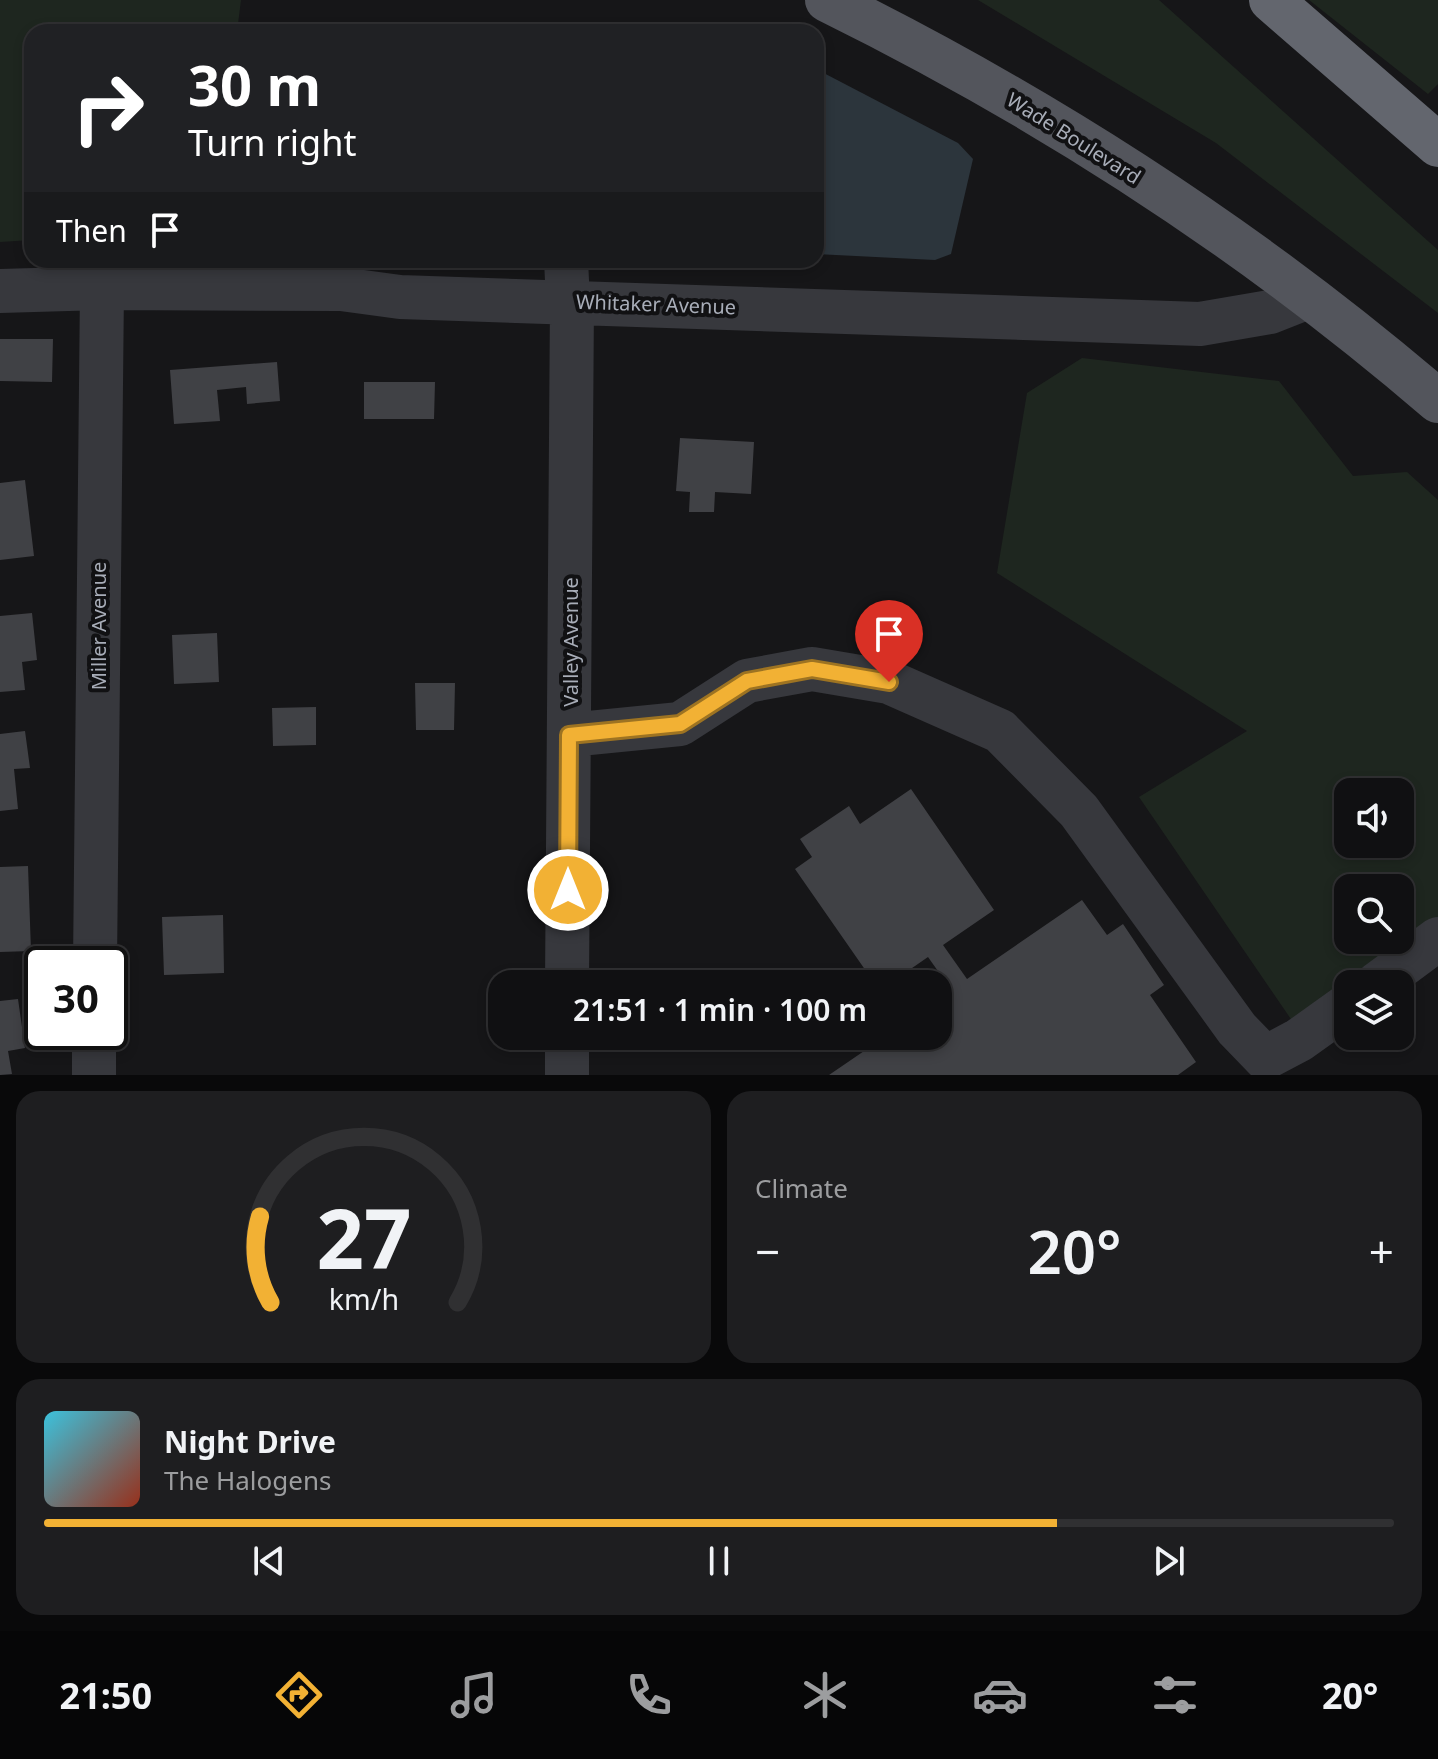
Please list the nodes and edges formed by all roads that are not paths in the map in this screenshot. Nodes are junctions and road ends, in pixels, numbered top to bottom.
1 (827, 0) edge
2 (1271, 0) edge
3 (1436, 139) edge
4 (569, 287) edge
5 (102, 288) junction
6 (0, 291) edge
7 (1308, 297) junction
8 (1438, 401) edge
9 (569, 735) junction
10 (1438, 939) edge
11 (95, 946) edge
12 (567, 970) edge
13 (1396, 970) edge
14 (1334, 1015) edge
15 (94, 1050) edge
16 (567, 1050) edge
17 (1261, 1069) edge
18 (94, 1075) edge
19 (567, 1075) edge

1 - 7 main road, Wade Boulevard
2 - 3 highway
4 - 5 street, Whitaker Avenue
4 - 7 street, Whitaker Avenue
4 - 9 street, Valley Avenue
5 - 6 street, Whitaker Avenue
5 - 11 street, Miller Avenue
7 - 8 main road, Wade Boulevard
9 - 12 street, Valley Avenue
9 - 17 street
10 - 13 street
14 - 17 street
15 - 18 street
16 - 19 street

